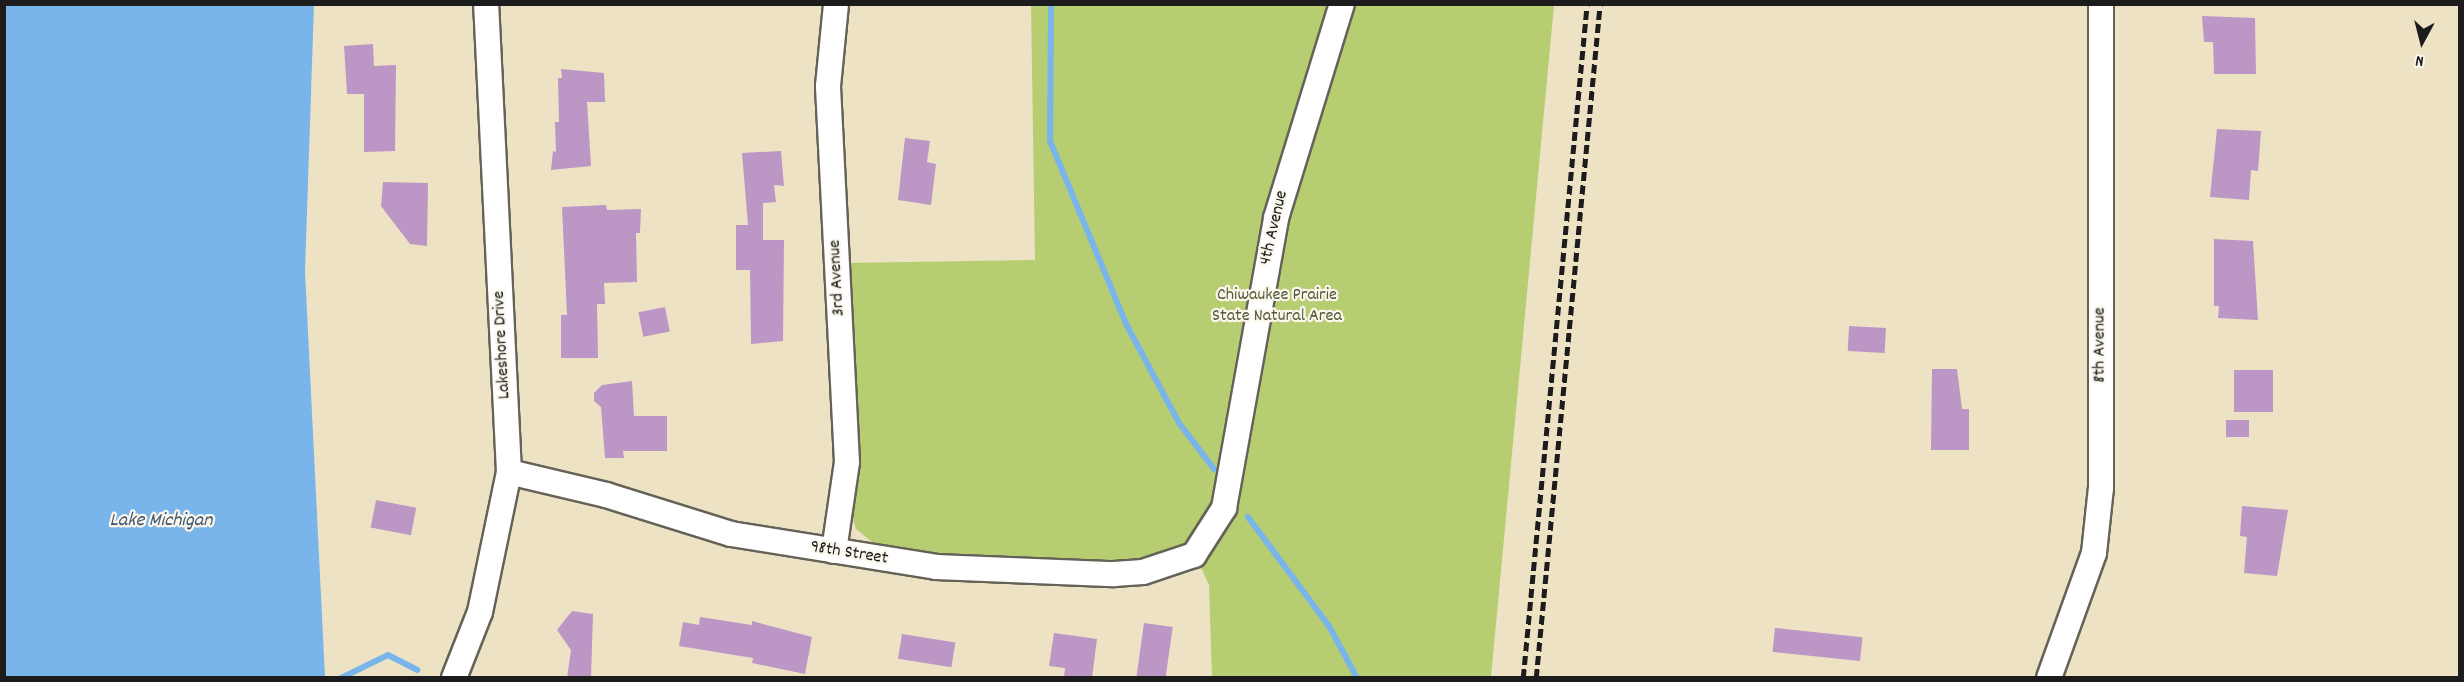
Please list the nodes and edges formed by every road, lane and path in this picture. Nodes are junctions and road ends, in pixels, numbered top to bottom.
1 (486, 4) edge
2 (836, 4) edge
3 (1342, 4) edge
4 (2101, 4) edge
5 (509, 472) junction
6 (834, 551) junction
7 (1194, 555) joint
8 (454, 678) edge
9 (2049, 678) edge

1 - 5 street, Lakeshore Drive
2 - 6 street, 3rd Avenue
3 - 7 street, 4th Avenue
4 - 9 street, 8th Avenue
5 - 6 street, 98th Street
5 - 8 street, Lakeshore Drive
6 - 7 street, 98th Street

